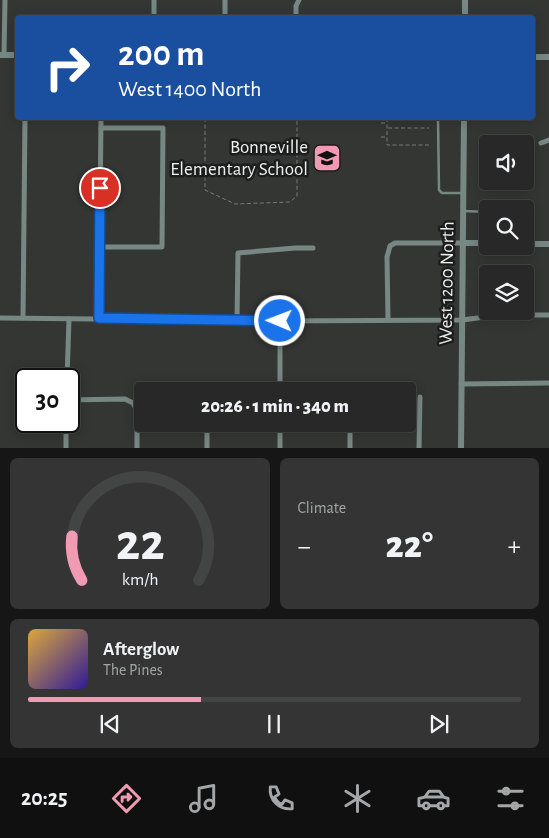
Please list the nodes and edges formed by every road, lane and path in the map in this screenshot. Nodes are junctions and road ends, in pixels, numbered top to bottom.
1 (5, 0) edge
2 (154, 0) edge
3 (225, 0) edge
4 (299, 0) edge
5 (465, 0) edge
6 (154, 15) edge
7 (225, 15) edge
8 (296, 15) edge
9 (465, 15) edge
10 (2, 55) edge
11 (15, 55) edge
12 (535, 57) edge
13 (549, 57) edge
14 (25, 120) edge
15 (101, 120) edge
16 (205, 120) edge
17 (297, 120) edge
18 (438, 120) edge
19 (464, 120) edge
20 (381, 123) dead end
21 (387, 123) joint
22 (412, 124) dead end
23 (425, 124) dead end
24 (101, 128) junction
25 (387, 128) junction
26 (412, 128) junction
27 (425, 128) junction
28 (429, 128) dead end
29 (381, 137) dead end
30 (387, 137) junction
31 (549, 140) edge
32 (541, 143) dead end
33 (429, 145) dead end
34 (463, 193) junction
35 (463, 211) junction
36 (479, 212) edge
37 (463, 243) junction
38 (479, 244) edge
39 (534, 244) edge
40 (549, 244) edge
41 (100, 247) junction
42 (313, 248) dead end
43 (549, 315) edge
44 (0, 318) edge
45 (23, 318) junction
46 (99, 318) junction
47 (69, 319) junction
48 (238, 320) junction
49 (388, 320) junction
50 (462, 320) junction
51 (280, 321) junction
52 (67, 368) edge
53 (280, 382) edge
54 (549, 383) edge
55 (461, 384) junction
56 (420, 397) dead end
57 (80, 400) edge
58 (207, 432) edge
59 (280, 432) edge
60 (350, 432) edge
61 (66, 433) edge
62 (66, 448) edge
63 (137, 448) edge
64 (206, 448) edge
65 (280, 448) edge
66 (350, 448) edge
67 (419, 448) edge
68 (461, 448) edge

1 - 10 street
2 - 6 street
3 - 7 street
4 - 8 street
5 - 9 street
10 - 11 street
12 - 13 street
14 - 45 street
15 - 24 street
16 - 17 path
18 - 34 lane
19 - 34 street, West 1200 North
20 - 21 path
21 - 25 path
22 - 26 path
23 - 27 path
24 - 41 street
24 - 41 street
25 - 26 path
25 - 30 path
26 - 27 path
27 - 28 path
29 - 30 path
30 - 33 path
31 - 32 street
34 - 35 street, West 1200 North
35 - 36 lane
35 - 37 street, West 1200 North
37 - 38 street
37 - 49 street
37 - 50 street, West 1200 North
39 - 40 street
41 - 46 street
42 - 48 street
43 - 50 street
44 - 45 street
45 - 47 street
46 - 47 street
46 - 48 street
47 - 52 street
48 - 51 street
49 - 50 street
49 - 51 street
50 - 55 street, West 1200 North
51 - 53 street
54 - 55 street
55 - 68 street, West 1200 North
56 - 67 street
57 - 63 street
58 - 64 street
59 - 65 street
60 - 66 street
61 - 62 street

